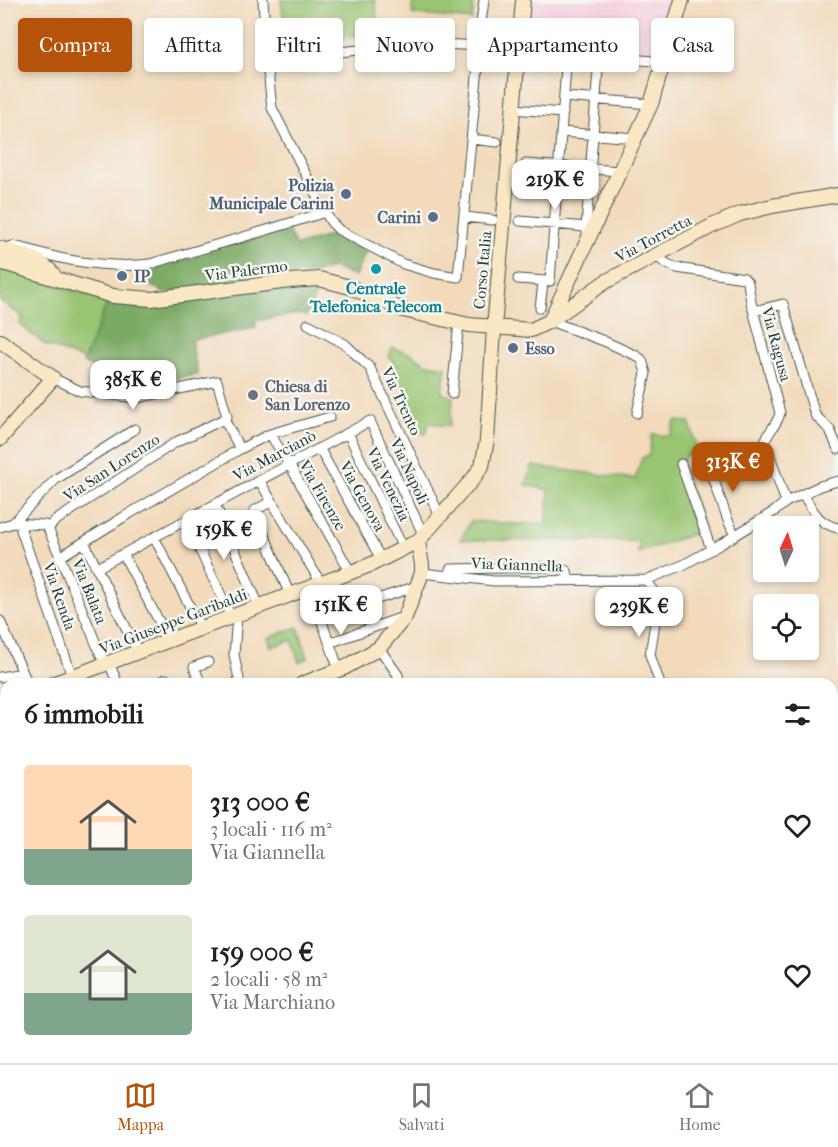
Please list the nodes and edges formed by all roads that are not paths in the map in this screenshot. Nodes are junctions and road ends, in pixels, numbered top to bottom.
1 (263, 0) edge
2 (484, 0) edge
3 (523, 0) edge
4 (682, 0) edge
5 (264, 18) edge
6 (482, 18) edge
7 (522, 18) edge
8 (677, 18) edge
9 (467, 45) edge
10 (343, 52) edge
11 (268, 72) edge
12 (477, 72) edge
13 (517, 72) edge
14 (566, 72) edge
15 (598, 72) edge
16 (661, 72) edge
17 (564, 97) junction
18 (596, 99) junction
19 (651, 104) junction
20 (513, 109) junction
21 (563, 113) junction
22 (561, 132) junction
23 (594, 135) junction
24 (635, 138) junction
25 (471, 139) junction
26 (496, 142) dead end
27 (526, 164) dead end
28 (559, 166) junction
29 (591, 169) junction
30 (619, 171) junction
31 (838, 195) edge
32 (325, 212) junction
33 (464, 217) junction
34 (493, 220) dead end
35 (520, 222) dead end
36 (555, 224) junction
37 (587, 232) junction
38 (2, 253) edge
39 (656, 256) junction
40 (518, 279) dead end
41 (546, 281) junction
42 (540, 308) dead end
43 (754, 311) junction
44 (550, 321) junction
45 (459, 322) junction
46 (308, 324) dead end
47 (494, 328) junction
48 (0, 341) edge
49 (53, 378) junction
50 (453, 394) dead end
51 (637, 413) dead end
52 (330, 417) dead end
53 (225, 418) junction
54 (370, 421) joint
55 (135, 429) dead end
56 (348, 433) junction
57 (270, 434) junction
58 (0, 439) edge
59 (319, 448) junction
60 (240, 449) junction
61 (838, 449) edge
62 (707, 460) dead end
63 (289, 464) junction
64 (681, 464) dead end
65 (259, 480) junction
66 (838, 480) edge
67 (803, 494) junction
68 (272, 501) junction
69 (786, 502) junction
70 (214, 504) junction
71 (0, 516) edge
72 (440, 516) junction
73 (186, 520) junction
74 (11, 525) edge
75 (48, 528) junction
76 (838, 528) edge
77 (735, 536) junction
78 (154, 537) junction
79 (420, 537) junction
80 (84, 542) junction
81 (403, 548) junction
82 (711, 549) junction
83 (123, 554) junction
84 (60, 557) junction
85 (381, 559) junction
86 (97, 568) junction
87 (450, 569) dead end
88 (350, 571) junction
89 (419, 579) junction
90 (646, 580) junction
91 (569, 581) junction
92 (321, 583) junction
93 (290, 595) junction
94 (259, 606) junction
95 (234, 616) junction
96 (405, 617) junction
97 (0, 621) edge
98 (201, 628) junction
99 (169, 640) junction
100 (329, 643) junction
101 (379, 648) junction
102 (138, 652) junction
103 (208, 662) dead end
104 (107, 664) junction
105 (339, 669) junction
106 (23, 673) junction
107 (72, 676) junction
108 (0, 677) edge
109 (25, 678) edge
110 (67, 678) edge
111 (115, 678) edge
112 (198, 678) edge
113 (239, 678) edge
114 (317, 678) edge
115 (399, 678) edge
116 (658, 678) edge

1 - 5 street
2 - 6 street
3 - 7 street, Corso Italia
4 - 8 street
9 - 10 street
11 - 32 street
12 - 25 street
13 - 20 street, Corso Italia
14 - 17 street
15 - 18 street
16 - 19 street
17 - 18 street
17 - 21 street
18 - 19 street
18 - 23 street
19 - 24 street
20 - 21 street
20 - 47 street, Corso Italia
21 - 22 street
22 - 23 street
22 - 28 street
23 - 24 street
23 - 29 street
24 - 30 street
25 - 26 street
25 - 33 street
27 - 28 street
28 - 29 street
28 - 36 street
29 - 30 street
29 - 37 street
30 - 37 street
31 - 39 street, Via Torretta
32 - 33 street
32 - 38 street
33 - 34 street
35 - 36 street
36 - 37 street
36 - 41 street
37 - 44 street
38 - 45 street, Via Palermo
39 - 43 street, Via Ragusa
39 - 44 street, Via Torretta
40 - 41 street
41 - 42 street
43 - 61 street
43 - 69 street, Via Ragusa
44 - 47 street, Via Torretta
44 - 51 street
45 - 47 street, Via Palermo
45 - 50 street
46 - 72 street, Via Trento
47 - 72 street, Via Giuseppe Garibaldi
48 - 49 street
49 - 53 street
49 - 58 street
52 - 57 street
53 - 60 street
53 - 75 street, Via San Lorenzo
54 - 56 street, Via Marcianò
54 - 79 street, Via Napoli
55 - 74 street
56 - 59 street, Via Marcianò
56 - 81 street, Via Venezia
57 - 60 street
57 - 63 street, Via Firenze
59 - 63 street, Via Marcianò
59 - 85 street, Via Genova
60 - 80 street
62 - 77 street
63 - 65 street, Via Marcianò
63 - 88 street, Via Firenze
64 - 82 street
65 - 68 street
65 - 70 street, Via Marcianò
66 - 67 street, Via Giannella
67 - 69 street, Via Giannella
67 - 76 street
68 - 92 street
68 - 93 street
69 - 77 street, Via Giannella
70 - 73 street, Via Marcianò
70 - 94 street
71 - 74 street
72 - 79 street, Via Giuseppe Garibaldi
73 - 78 street, Via Marcianò
73 - 95 street
74 - 75 street
74 - 107 street, Via Renda
75 - 84 street, Via Balata
77 - 82 street, Via Giannella
78 - 83 street, Via Marcianò
78 - 98 street
79 - 81 street, Via Giuseppe Garibaldi
79 - 89 street
80 - 84 street
80 - 86 street
81 - 85 street, Via Giuseppe Garibaldi
82 - 90 street, Via Giannella
83 - 86 street, Via Marcianò
83 - 99 street
84 - 104 street, Via Balata
85 - 88 street, Via Giuseppe Garibaldi
86 - 102 street
87 - 91 street
88 - 92 street, Via Giuseppe Garibaldi
89 - 91 street, Via Giannella
89 - 96 street
89 - 100 street
90 - 91 street, Via Giannella
90 - 116 street
92 - 93 street, Via Giuseppe Garibaldi
93 - 94 street, Via Giuseppe Garibaldi
94 - 95 street, Via Giuseppe Garibaldi
95 - 98 street, Via Giuseppe Garibaldi
95 - 113 street
96 - 100 street
96 - 101 street
97 - 106 street
98 - 99 street, Via Giuseppe Garibaldi
99 - 102 street, Via Giuseppe Garibaldi
100 - 105 street
101 - 105 street
101 - 115 street
102 - 104 street, Via Giuseppe Garibaldi
103 - 112 street
104 - 107 street, Via Giuseppe Garibaldi
104 - 111 street, Via Balata
105 - 114 street
106 - 108 street
106 - 109 street
107 - 110 street, Via Giuseppe Garibaldi

